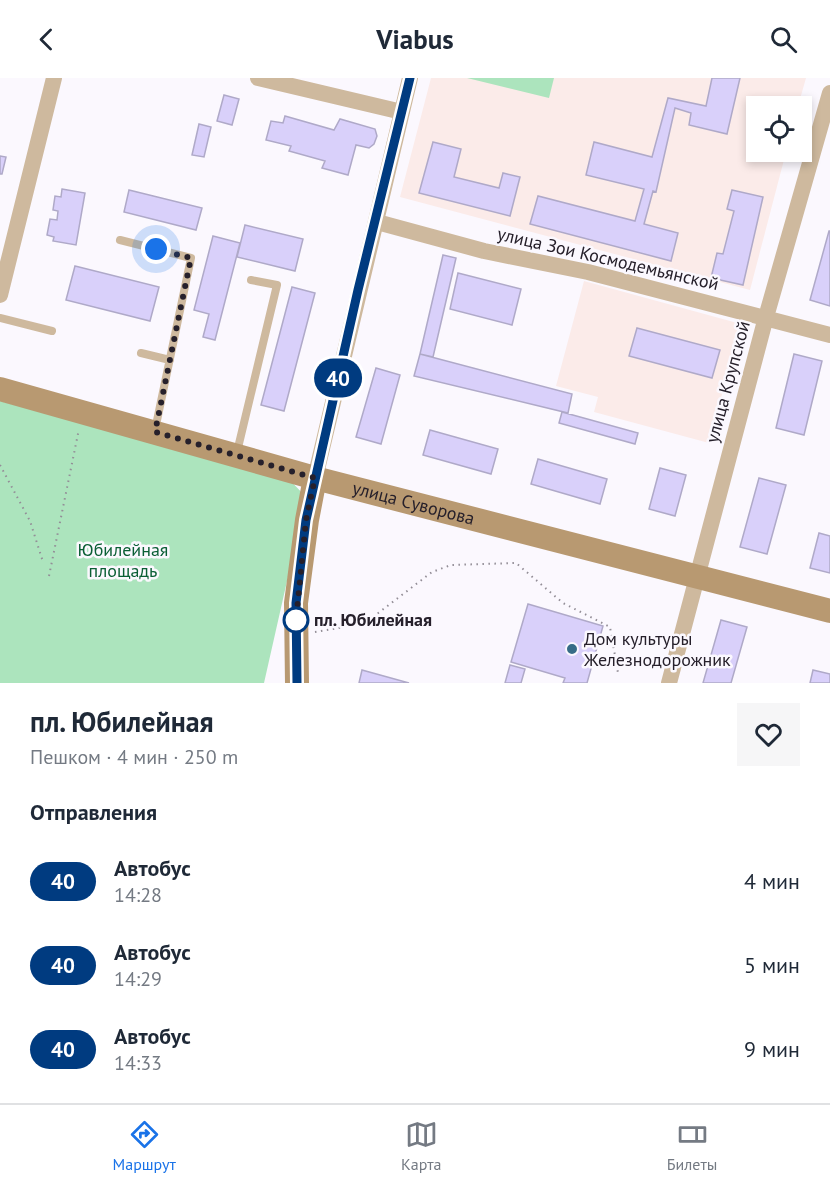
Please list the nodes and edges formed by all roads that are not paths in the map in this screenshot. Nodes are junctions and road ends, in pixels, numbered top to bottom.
1 (54, 78) edge
2 (258, 78) edge
3 (410, 78) edge
4 (830, 93) edge
5 (402, 112) junction
6 (377, 222) junction
7 (120, 240) dead end
8 (251, 280) dead end
9 (0, 295) edge
10 (766, 317) junction
11 (0, 318) edge
12 (52, 331) dead end
13 (830, 335) edge
14 (141, 353) dead end
15 (170, 360) junction
16 (0, 389) edge
17 (155, 432) junction
18 (236, 456) junction
19 (315, 478) junction
20 (695, 576) junction
21 (830, 611) edge
22 (297, 683) edge
23 (669, 683) edge

1 - 9 street
2 - 5 street
3 - 5 street
4 - 10 street, улица Крупской
5 - 6 street
6 - 10 street, улица Зои Космодемьянской
6 - 19 street
7 - 15 lane
8 - 18 lane
10 - 13 street, улица Зои Космодемьянской
10 - 20 street, улица Крупской
11 - 12 lane
14 - 15 lane
15 - 17 lane
16 - 17 main road, улица Суворова
17 - 18 main road, улица Суворова
18 - 19 main road, улица Суворова
19 - 20 main road, улица Суворова
19 - 22 main road
20 - 21 main road, улица Суворова
20 - 23 street, улица Крупской

